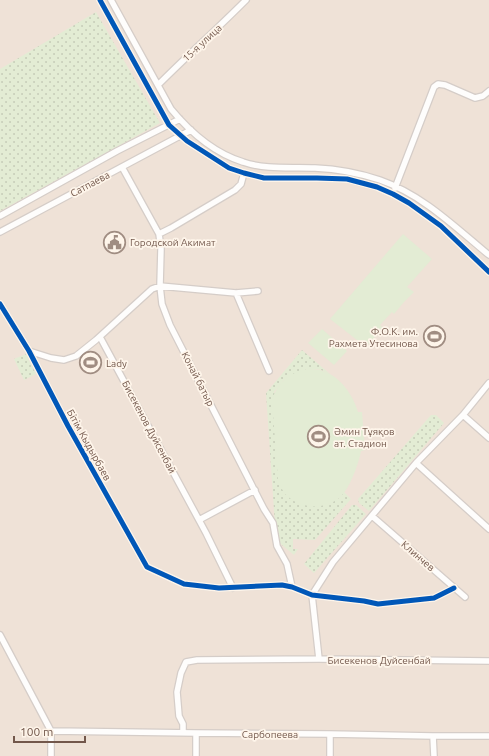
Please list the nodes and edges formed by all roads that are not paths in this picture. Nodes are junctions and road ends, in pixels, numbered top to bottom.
1 (100, 0) edge
2 (111, 0) edge
3 (246, 0) edge
4 (158, 85) junction
5 (489, 91) edge
6 (180, 119) junction
7 (169, 125) junction
8 (191, 130) junction
9 (181, 136) junction
10 (122, 167) junction
11 (244, 173) junction
12 (396, 186) junction
13 (393, 194) junction
14 (0, 216) edge
15 (0, 232) edge
16 (159, 234) junction
17 (489, 255) edge
18 (489, 272) edge
19 (160, 286) junction
20 (258, 291) dead end
21 (236, 293) junction
22 (0, 304) edge
23 (100, 337) junction
24 (29, 351) junction
25 (269, 371) dead end
26 (489, 383) edge
27 (463, 415) junction
28 (489, 438) edge
29 (416, 463) junction
30 (254, 490) junction
31 (372, 516) junction
32 (199, 520) junction
33 (489, 529) edge
34 (292, 587) junction
35 (233, 588) junction
36 (454, 588) junction
37 (312, 595) junction
38 (464, 597) dead end
39 (0, 635) edge
40 (319, 660) junction
41 (489, 661) edge
42 (51, 731) junction
43 (183, 733) junction
44 (196, 733) junction
45 (330, 734) junction
46 (433, 736) junction
47 (489, 736) edge
48 (51, 756) edge
49 (196, 756) edge
50 (330, 756) edge
51 (434, 756) edge

1 - 7 street
2 - 4 street
3 - 4 street, 15-я улица
4 - 6 street
5 - 12 street
6 - 7 street, Сатпаева
6 - 8 street
7 - 9 street
7 - 14 street, Сатпаева
8 - 9 street, Сатпаева
8 - 12 street
9 - 10 street, Сатпаева
9 - 11 street
10 - 15 street, Сатпаева
10 - 16 street, Конай батыр
11 - 13 street
11 - 16 street
12 - 13 street
12 - 17 street
13 - 18 street
16 - 19 street, Конай батыр
19 - 21 street
19 - 23 street
19 - 30 street, Конай батыр
20 - 21 street
21 - 25 street
22 - 24 street, Бiтiм Кыдырбаев
23 - 24 street
23 - 32 street, Бисекенов Дуйсенбай
24 - 35 street, Бiтiм Кыдырбаев
26 - 27 street
27 - 28 street
27 - 29 street
29 - 31 street
29 - 33 street
30 - 32 street
30 - 34 street, Конай батыр
31 - 36 street, Клинчев
31 - 37 street
32 - 35 street, Бисекенов Дуйсенбай
34 - 35 street, Бiтiм Кыдырбаев
34 - 37 street, Бiтiм Кыдырбаев
36 - 37 street, Бiтiм Кыдырбаев
36 - 38 street, Клинчев
37 - 40 street
39 - 42 street
40 - 41 street, Бисекенов Дуйсенбай
40 - 43 street, Бисекенов Дуйсенбай
42 - 43 street, Сарбопеева
42 - 48 street
43 - 44 street, Сарбопеева
44 - 45 street, Сарбопеева
44 - 49 street
45 - 46 street, Сарбопеева
45 - 50 street
46 - 47 street, Сарбопеева
46 - 51 street

